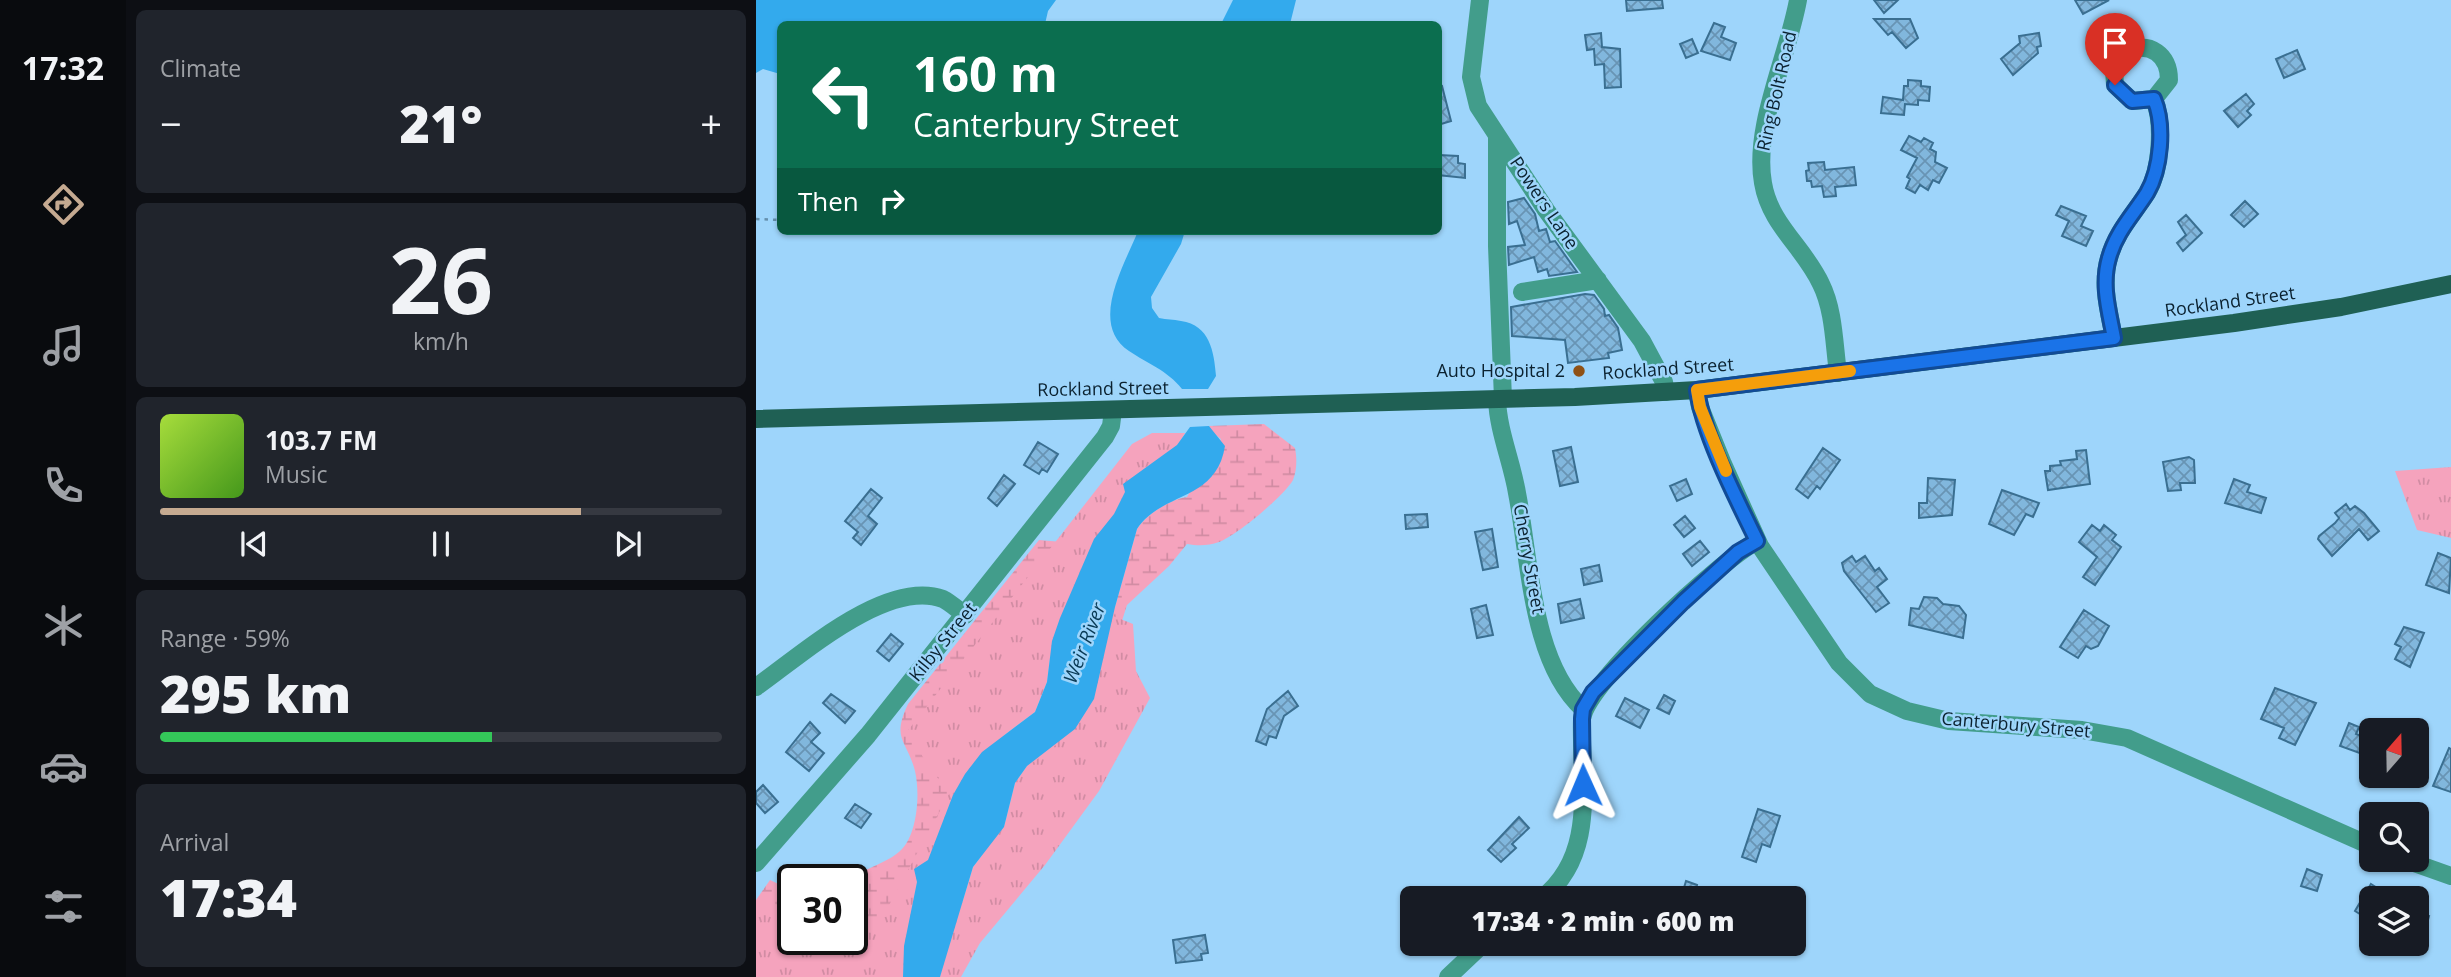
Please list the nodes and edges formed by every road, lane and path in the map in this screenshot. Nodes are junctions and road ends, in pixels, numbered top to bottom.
1 (1480, 0) edge
2 (1798, 0) edge
3 (2154, 99) dead end
4 (1497, 137) junction
5 (756, 219) edge
6 (777, 220) edge
7 (1598, 280) junction
8 (2451, 284) edge
9 (1522, 292) dead end
10 (2114, 338) junction
11 (1838, 373) junction
12 (1697, 390) junction
13 (1666, 392) junction
14 (1500, 399) junction
15 (1113, 410) junction
16 (756, 419) edge
17 (1757, 541) junction
18 (965, 615) junction
19 (756, 687) edge
20 (1583, 709) junction
21 (2359, 840) edge
22 (756, 863) edge
23 (2429, 868) edge
24 (2451, 876) edge
25 (1553, 886) edge
26 (1470, 956) edge
27 (1448, 977) edge

1 - 4 street, Powers Lane
2 - 11 street, Ring Bolt Road
3 - 10 street
4 - 7 street, Powers Lane
4 - 14 street, Cherry Street
5 - 6 path
7 - 9 street
7 - 13 street, Powers Lane
8 - 10 main road, Rockland Street
10 - 11 main road, Rockland Street
11 - 12 main road, Rockland Street
12 - 13 main road, Rockland Street
12 - 17 street, Canterbury Street
13 - 14 main road, Rockland Street
14 - 15 main road, Rockland Street
14 - 20 street, Cherry Street
15 - 16 main road, Rockland Street
15 - 18 street, Kilby Street
17 - 20 street
17 - 21 street, Canterbury Street
18 - 19 street
18 - 22 street, Kilby Street
20 - 25 street
23 - 24 street
26 - 27 street

